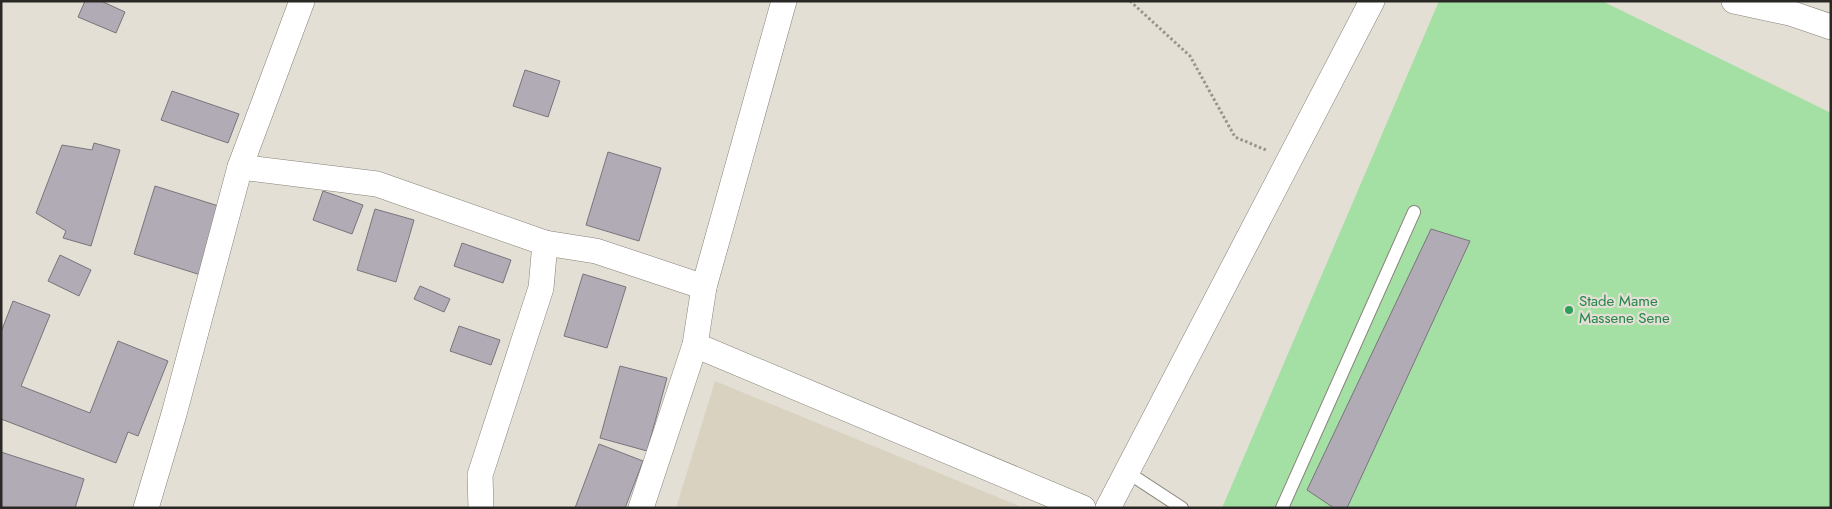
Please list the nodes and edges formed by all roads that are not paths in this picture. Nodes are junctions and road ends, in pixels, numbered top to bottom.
1 (302, 1) edge
2 (784, 1) edge
3 (1372, 1) edge
4 (1734, 1) edge
5 (1831, 27) edge
6 (240, 167) junction
7 (1414, 212) dead end
8 (545, 243) junction
9 (704, 286) junction
10 (695, 345) junction
11 (1127, 472) junction
12 (146, 508) edge
13 (481, 508) edge
14 (641, 508) edge
15 (1083, 508) edge
16 (1108, 508) edge
17 (1182, 508) edge
18 (1282, 508) edge

1 - 6 street
2 - 9 street
3 - 11 street
4 - 5 street
6 - 8 street
6 - 12 street
7 - 18 lane
8 - 9 street
8 - 13 street
9 - 10 street
10 - 14 street
10 - 15 street
11 - 16 street
11 - 17 lane

